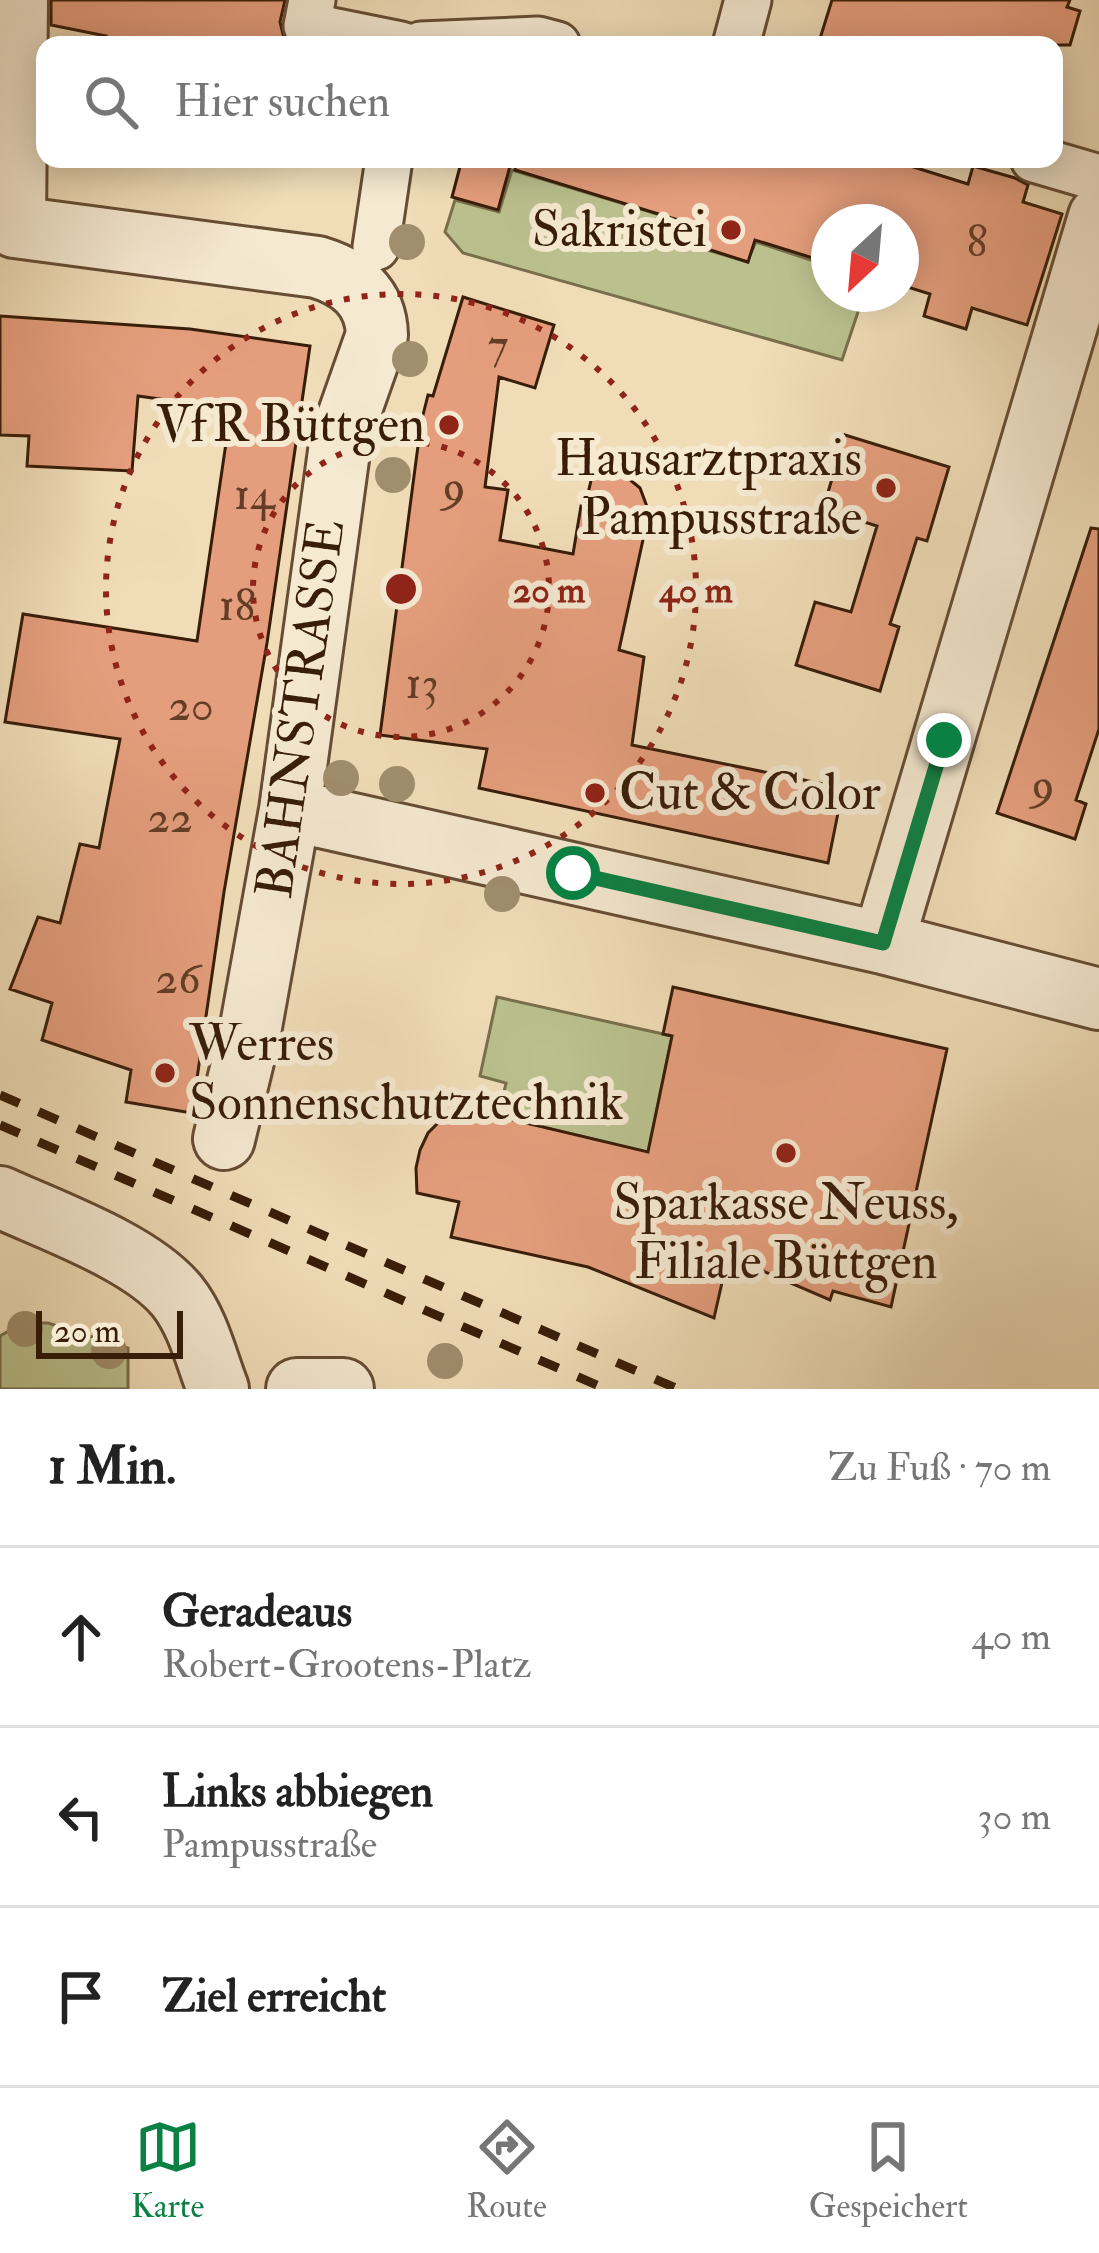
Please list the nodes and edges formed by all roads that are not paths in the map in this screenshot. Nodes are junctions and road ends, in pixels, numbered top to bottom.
1 (16, 0) edge
2 (312, 0) edge
3 (748, 0) edge
4 (356, 36) edge
5 (738, 36) edge
6 (1063, 167) edge
7 (386, 168) edge
8 (1099, 178) edge
9 (1099, 217) edge
10 (7, 234) edge
11 (366, 267) junction
12 (290, 810) junction
13 (883, 943) junction
14 (1099, 1000) edge
15 (224, 1139) dead end
16 (0, 1197) edge
17 (218, 1389) edge
18 (297, 1389) edge
19 (344, 1389) edge

1 - 10 street
2 - 4 street
3 - 5 street
6 - 8 street
7 - 11 street
9 - 13 street
10 - 11 street
11 - 12 street, BAHNSTRASSE
12 - 13 street
12 - 15 street, BAHNSTRASSE
13 - 14 street
16 - 17 street
18 - 19 street

